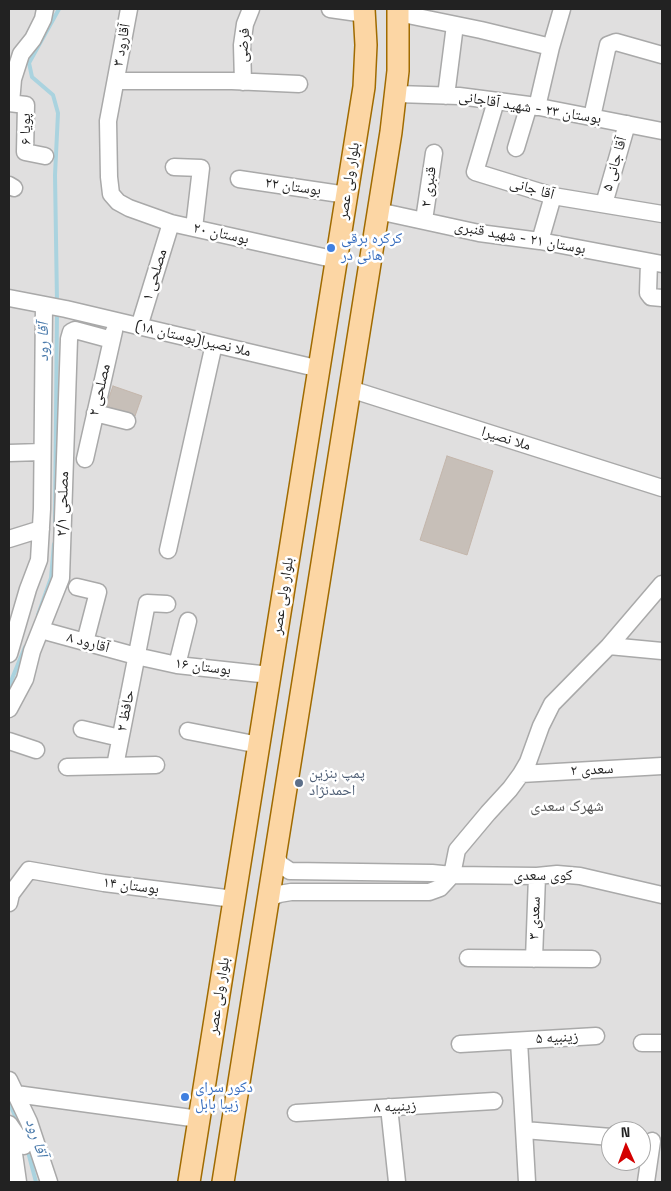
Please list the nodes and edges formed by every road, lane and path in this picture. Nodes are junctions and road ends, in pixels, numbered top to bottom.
1 (45, 9) edge
2 (130, 9) edge
3 (251, 9) edge
4 (330, 9) edge
5 (562, 9) edge
6 (364, 11) edge
7 (398, 11) edge
8 (455, 25) junction
9 (551, 48) junction
10 (662, 55) edge
11 (116, 81) junction
12 (243, 82) junction
13 (299, 84) dead end
14 (397, 94) junction
15 (446, 96) junction
16 (496, 101) junction
17 (10, 103) edge
18 (533, 106) junction
19 (592, 117) junction
20 (627, 124) junction
21 (662, 132) edge
22 (516, 148) dead end
23 (434, 153) dead end
24 (45, 156) dead end
25 (174, 167) dead end
26 (239, 179) dead end
27 (112, 194) joint
28 (347, 195) junction
29 (553, 196) junction
30 (604, 204) junction
31 (378, 211) junction
32 (662, 214) edge
33 (424, 220) junction
34 (171, 223) junction
35 (194, 228) junction
36 (540, 241) junction
37 (337, 260) junction
38 (656, 263) edge
39 (9, 298) edge
40 (662, 298) edge
41 (54, 307) junction
42 (116, 321) junction
43 (139, 327) junction
44 (112, 340) junction
45 (214, 344) junction
46 (320, 369) junction
47 (350, 389) junction
48 (95, 413) junction
49 (127, 421) dead end
50 (42, 452) junction
51 (9, 453) edge
52 (85, 460) dead end
53 (662, 488) edge
54 (299, 499) junction
55 (331, 505) junction
56 (41, 529) junction
57 (9, 539) edge
58 (168, 550) dead end
59 (662, 584) edge
60 (77, 587) dead end
61 (167, 604) dead end
62 (188, 621) dead end
63 (40, 630) junction
64 (85, 642) junction
65 (609, 646) junction
66 (662, 651) edge
67 (9, 654) edge
68 (136, 656) junction
69 (177, 665) junction
70 (270, 675) junction
71 (9, 709) edge
72 (82, 729) dead end
73 (188, 731) dead end
74 (120, 738) junction
75 (9, 741) edge
76 (259, 744) junction
77 (36, 750) dead end
78 (156, 764) dead end
79 (115, 766) junction
80 (662, 766) edge
81 (67, 767) dead end
82 (521, 774) junction
83 (275, 856) junction
84 (452, 875) junction
85 (537, 876) junction
86 (662, 895) edge
87 (234, 899) junction
88 (268, 899) junction
89 (9, 903) edge
90 (468, 958) dead end
91 (534, 959) junction
92 (592, 959) dead end
93 (596, 1036) dead end
94 (519, 1041) junction
95 (642, 1043) dead end
96 (662, 1043) edge
97 (460, 1044) dead end
98 (12, 1087) edge
99 (494, 1101) dead end
100 (389, 1107) junction
101 (296, 1113) dead end
102 (199, 1119) junction
103 (9, 1124) edge
104 (524, 1130) junction
105 (601, 1136) edge
106 (652, 1141) edge
107 (21, 1146) edge
108 (18, 1182) edge
109 (49, 1182) edge
110 (189, 1182) edge
111 (223, 1182) edge
112 (397, 1182) edge
113 (527, 1182) edge
114 (646, 1182) edge

1 - 17 street
2 - 11 street, آقارود ۳
3 - 12 street, فرضی
4 - 6 street
5 - 9 street
6 - 28 main road, بلوار ولی عصر
7 - 8 street
7 - 14 main road
8 - 9 street
8 - 15 street
9 - 18 street
10 - 19 street
11 - 12 street
11 - 27 street, آقارود ۳
12 - 13 street
14 - 15 street, بوستان ۲۳ - شهید آقاجانی
14 - 31 main road
15 - 16 street, بوستان ۲۳ - شهید آقاجانی
16 - 18 street, بوستان ۲۳ - شهید آقاجانی
16 - 29 street, آقا جانی
17 - 24 street, پویا ۶
18 - 19 street, بوستان ۲۳ - شهید آقاجانی
18 - 22 street
19 - 20 street, بوستان ۲۳ - شهید آقاجانی
20 - 21 street, بوستان ۲۳ - شهید آقاجانی
20 - 30 street, آقا جانی ۵
23 - 33 street, قنبری ۲
25 - 35 street
26 - 28 street, بوستان ۲۲
27 - 34 street, بوستان ۲۰
28 - 37 main road, بلوار ولی عصر
29 - 30 street, آقا جانی
29 - 36 street
30 - 32 street, آقا جانی
31 - 33 street, بوستان ۲۱ - شهید قنبری
31 - 47 main road
33 - 36 street, بوستان ۲۱ - شهید قنبری
34 - 35 street, بوستان ۲۰
34 - 43 street, مصلحی ۱
35 - 37 street, بوستان ۲۰
36 - 38 street, بوستان ۲۱ - شهید قنبری
37 - 46 main road, بلوار ولی عصر
38 - 40 street
39 - 41 street
41 - 42 street, ملا نصیرا(بوستان ۱۸)
41 - 50 street
42 - 43 street, ملا نصیرا(بوستان ۱۸)
42 - 44 street, مصلحی ۲
43 - 45 street, ملا نصیرا(بوستان ۱۸)
44 - 48 street, مصلحی ۲
44 - 63 street, مصلحی ۲/۱
45 - 46 street, ملا نصیرا(بوستان ۱۸)
45 - 58 street
46 - 54 main road, بلوار ولی عصر
47 - 53 street, ملا نصیرا
47 - 55 main road
48 - 49 street
48 - 52 street, مصلحی ۲
50 - 51 street
50 - 56 street
54 - 55 main road
54 - 70 main road, بلوار ولی عصر
55 - 83 main road
56 - 57 street
56 - 67 street
59 - 65 street
60 - 64 street
61 - 68 street, حافظ ۲
62 - 69 street
63 - 64 street, آقارود ۸
63 - 71 street, مصلحی ۲/۱
64 - 68 street, آقارود ۸
65 - 66 street
65 - 82 street
68 - 69 street, بوستان ۱۶
68 - 74 street, حافظ ۲
69 - 70 street, بوستان ۱۶
70 - 76 main road, بلوار ولی عصر
72 - 74 street
73 - 76 street
74 - 79 street, حافظ ۲
75 - 77 street
76 - 87 main road, بلوار ولی عصر
78 - 79 street
79 - 81 street
80 - 82 street, سعدی ۲
82 - 84 street
83 - 84 street, کوی سعدی
83 - 88 main road
84 - 85 street, کوی سعدی
84 - 88 street
85 - 86 street, کوی سعدی
85 - 91 street, سعدی ۳
87 - 89 street, بوستان ۱۴
87 - 102 main road, بلوار ولی عصر
88 - 111 main road
90 - 91 street
91 - 92 street
93 - 94 street, زینبیه ۵
94 - 97 street, زینبیه ۵
94 - 104 street
95 - 96 street
98 - 102 street
98 - 107 street
99 - 100 street, زینبیه ۸
100 - 101 street, زینبیه ۸
100 - 112 street
102 - 110 main road, بلوار ولی عصر
103 - 107 street
104 - 105 street
104 - 113 street
106 - 114 street
107 - 108 street
107 - 109 street

